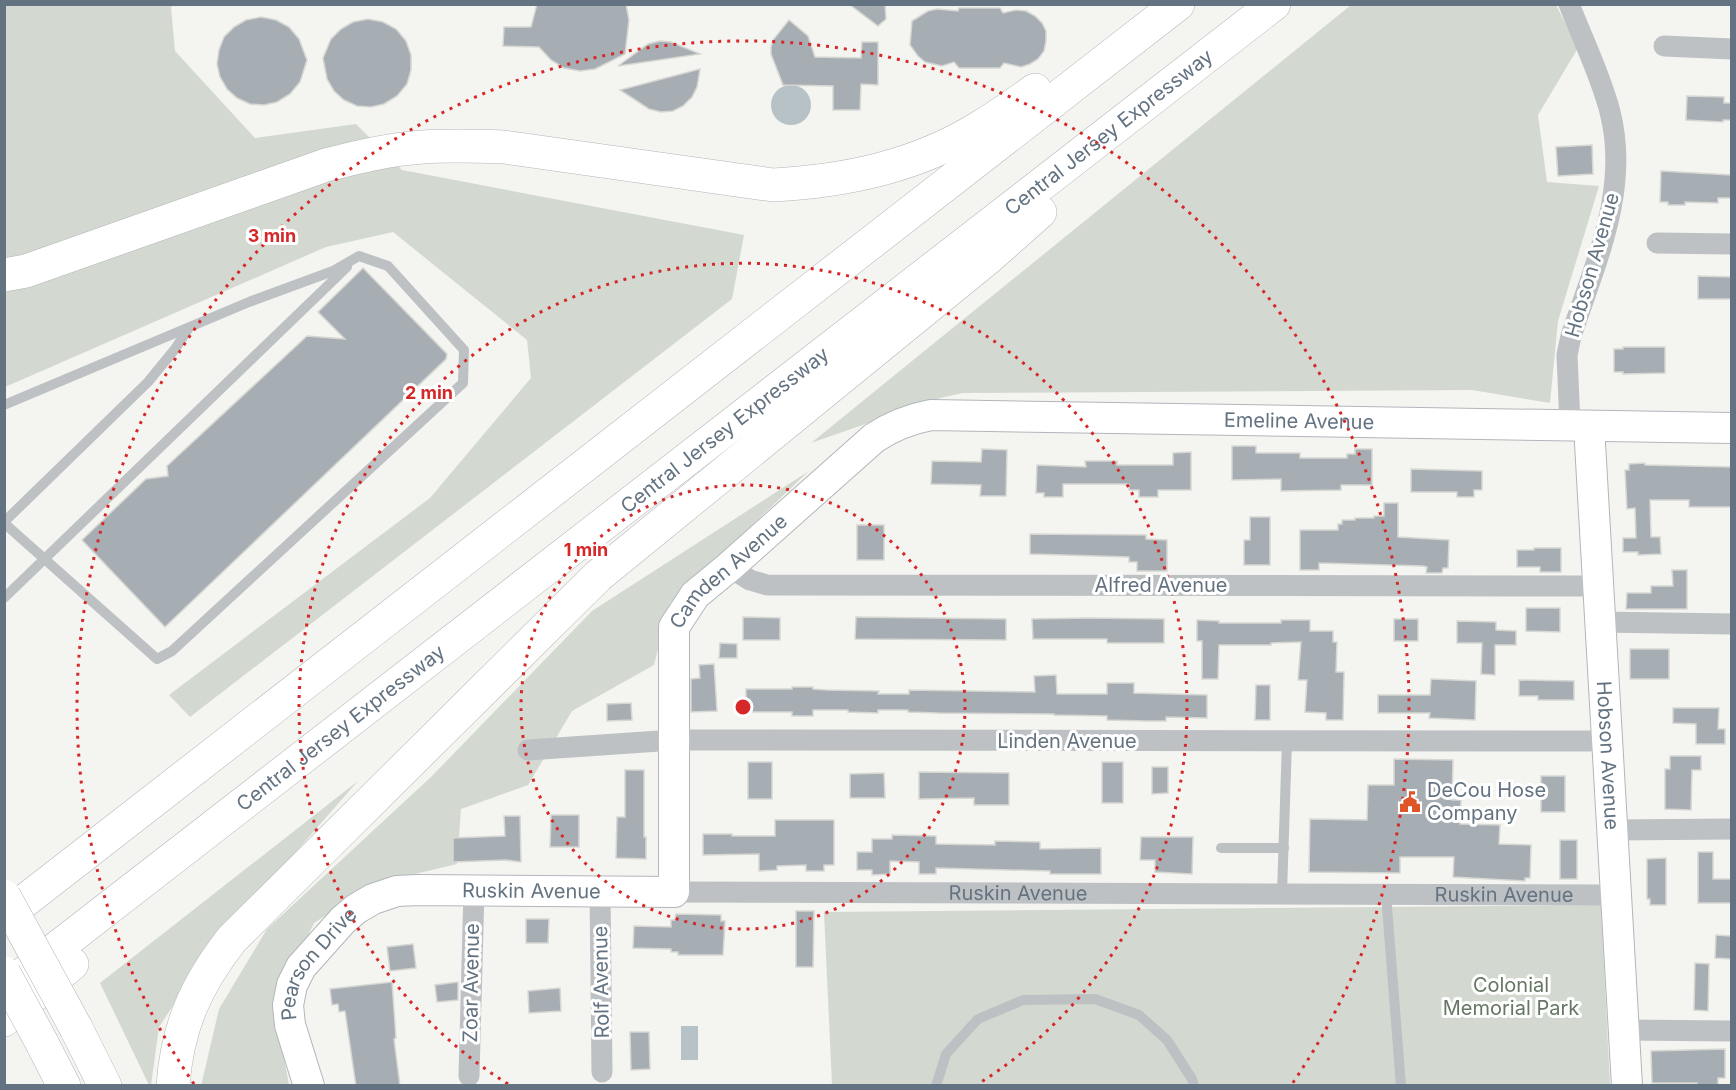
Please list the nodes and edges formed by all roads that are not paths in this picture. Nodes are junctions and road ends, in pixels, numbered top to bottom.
1 (1161, 4) edge
2 (1178, 4) edge
3 (1569, 4) edge
4 (1265, 12) edge
5 (1664, 46) dead end
6 (1731, 49) edge
7 (1657, 243) dead end
8 (1731, 244) edge
9 (359, 256) junction
10 (4, 274) edge
11 (188, 328) junction
12 (4, 405) edge
13 (1579, 426) junction
14 (1731, 428) edge
15 (874, 438) joint
16 (4, 522) edge
17 (47, 559) junction
18 (729, 567) junction
19 (1598, 586) junction
20 (4, 598) edge
21 (1600, 622) junction
22 (1731, 624) edge
23 (435, 656) junction
24 (674, 740) junction
25 (1287, 741) junction
26 (1607, 741) junction
27 (528, 750) dead end
28 (1612, 830) junction
29 (1731, 830) edge
30 (1221, 848) dead end
31 (1284, 848) junction
32 (418, 890) joint
33 (474, 890) junction
34 (600, 891) junction
35 (674, 892) junction
36 (1282, 893) junction
37 (1386, 894) junction
38 (1616, 895) junction
39 (4, 896) edge
40 (4, 917) edge
41 (4, 973) edge
42 (4, 989) edge
43 (4, 1020) edge
44 (1623, 1030) junction
45 (1731, 1031) edge
46 (602, 1072) dead end
47 (469, 1076) dead end
48 (64, 1086) edge
49 (105, 1086) edge
50 (173, 1086) edge
51 (309, 1086) edge
52 (936, 1086) edge
53 (1194, 1086) edge
54 (1401, 1086) edge
55 (1627, 1086) edge

1 - 10 highway
2 - 40 highway
3 - 13 street, Hobson Avenue
4 - 23 highway, Central Jersey Expressway
4 - 50 highway
5 - 6 street
7 - 8 street
9 - 11 lane
9 - 17 lane
9 - 17 lane
11 - 12 lane
11 - 16 lane
13 - 14 street, Emeline Avenue
13 - 15 street, Emeline Avenue
13 - 19 street, Hobson Avenue
15 - 18 street, Camden Avenue
16 - 17 lane
17 - 20 lane
18 - 19 street, Alfred Avenue
18 - 24 street, Camden Avenue
19 - 21 street, Hobson Avenue
21 - 22 street
21 - 26 street, Hobson Avenue
23 - 42 highway, Central Jersey Expressway
23 - 43 highway
24 - 25 street, Linden Avenue
24 - 27 street, Linden Avenue
24 - 35 street, Camden Avenue
25 - 26 street, Linden Avenue
25 - 31 lane
26 - 28 street, Hobson Avenue
28 - 29 street
28 - 38 street, Hobson Avenue
30 - 31 lane
31 - 36 lane
32 - 33 street, Ruskin Avenue
32 - 51 street, Pearson Drive
33 - 34 street, Ruskin Avenue
33 - 47 street, Zoar Avenue
34 - 35 street, Ruskin Avenue
34 - 46 street, Rolf Avenue
35 - 36 street, Ruskin Avenue
36 - 37 street, Ruskin Avenue
37 - 38 street, Ruskin Avenue
37 - 54 lane
38 - 44 street, Hobson Avenue
39 - 49 highway, bridge
41 - 48 highway, bridge
44 - 45 street
44 - 55 street, Hobson Avenue
52 - 53 lane

